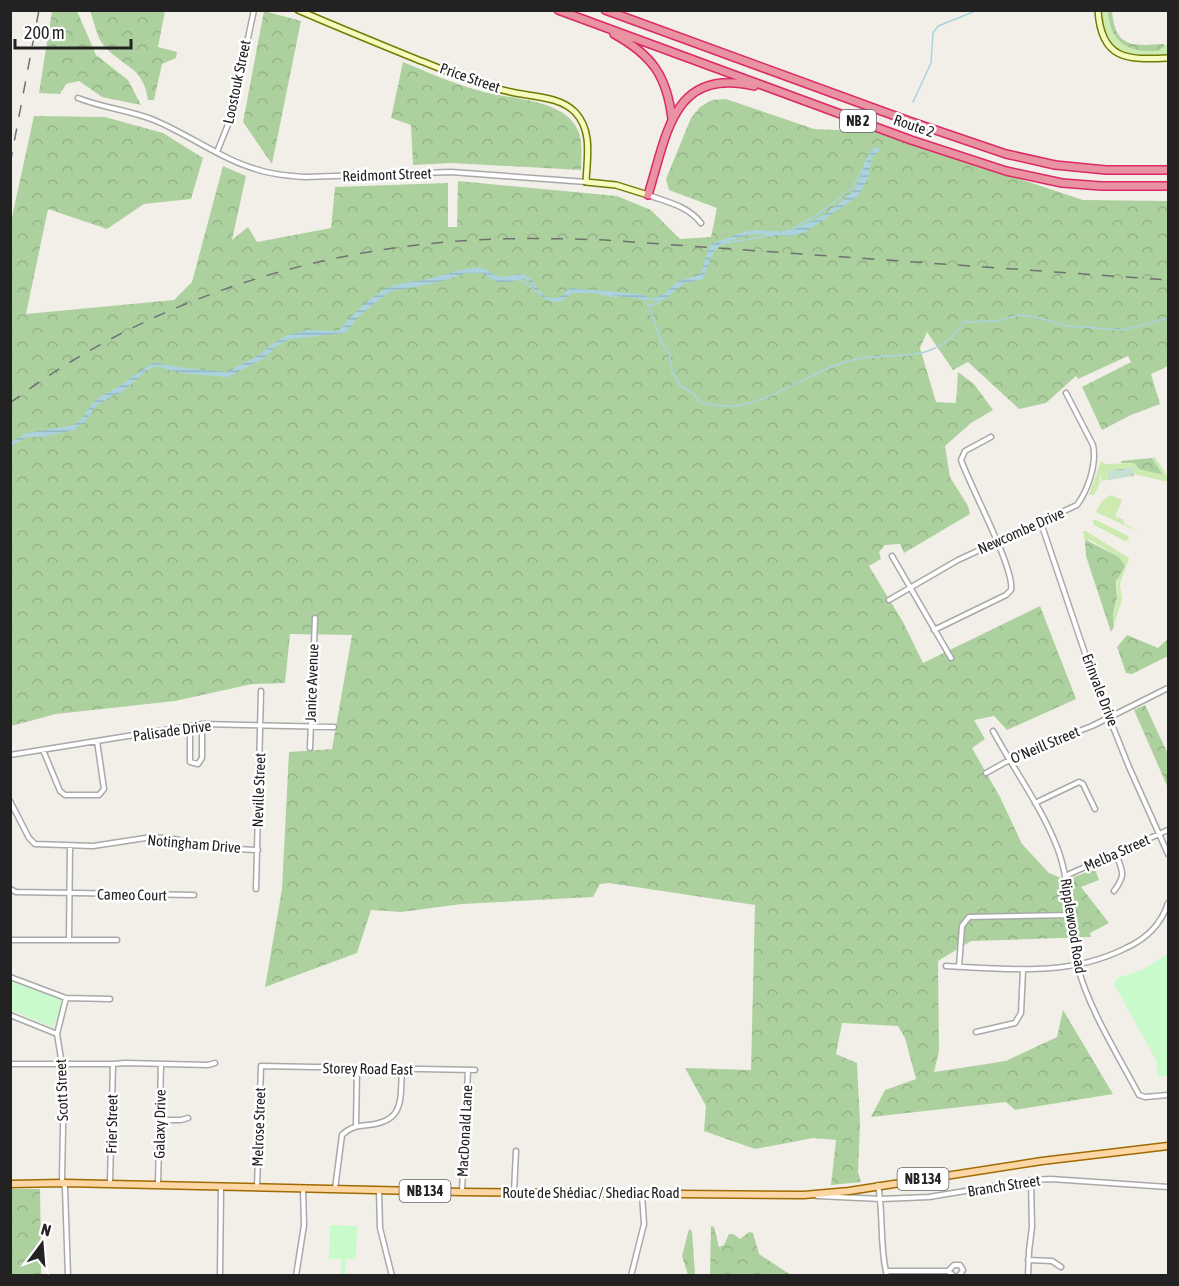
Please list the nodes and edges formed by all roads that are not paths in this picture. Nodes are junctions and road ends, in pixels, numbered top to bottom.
1 (254, 10) edge
2 (298, 10) edge
3 (558, 10) edge
4 (605, 10) edge
5 (1098, 10) edge
6 (579, 19) junction
7 (1168, 58) edge
8 (794, 97) junction
9 (78, 98) dead end
10 (672, 119) junction
11 (217, 152) junction
12 (1168, 170) edge
13 (586, 182) junction
14 (1168, 186) edge
15 (648, 195) junction
16 (701, 223) dead end
17 (1066, 393) dead end
18 (991, 437) dead end
19 (1041, 523) junction
20 (997, 542) junction
21 (892, 556) dead end
22 (910, 587) junction
23 (889, 600) dead end
24 (315, 618) dead end
25 (934, 630) junction
26 (951, 658) dead end
27 (1168, 688) edge
28 (261, 690) dead end
29 (1110, 717) junction
30 (202, 724) junction
31 (261, 724) junction
32 (311, 726) junction
33 (190, 727) junction
34 (334, 727) dead end
35 (993, 731) dead end
36 (97, 741) junction
37 (310, 748) dead end
38 (43, 750) junction
39 (10, 755) edge
40 (1009, 760) junction
41 (986, 773) dead end
42 (10, 801) edge
43 (1035, 803) junction
44 (1095, 809) dead end
45 (1168, 830) edge
46 (1161, 834) junction
47 (70, 846) junction
48 (258, 850) junction
49 (1116, 854) junction
50 (1168, 854) edge
51 (1065, 876) junction
52 (10, 889) edge
53 (256, 889) dead end
54 (1114, 891) dead end
55 (70, 894) junction
56 (194, 896) dead end
57 (1168, 903) edge
58 (1071, 915) junction
59 (10, 940) edge
60 (69, 940) junction
61 (117, 940) dead end
62 (946, 966) dead end
63 (959, 966) junction
64 (1078, 966) junction
65 (1023, 970) junction
66 (10, 977) edge
67 (66, 998) junction
68 (110, 999) dead end
69 (10, 1015) edge
70 (976, 1032) dead end
71 (57, 1034) junction
72 (215, 1063) dead end
73 (10, 1064) edge
74 (62, 1064) junction
75 (113, 1064) junction
76 (161, 1064) junction
77 (261, 1066) joint
78 (357, 1070) junction
79 (402, 1070) junction
80 (468, 1070) junction
81 (475, 1070) dead end
82 (1168, 1095) edge
83 (188, 1118) dead end
84 (160, 1120) junction
85 (356, 1125) junction
86 (1168, 1146) edge
87 (516, 1151) dead end
88 (1031, 1180) junction
89 (10, 1183) edge
90 (64, 1183) junction
91 (110, 1183) junction
92 (158, 1184) junction
93 (878, 1185) junction
94 (221, 1186) junction
95 (256, 1187) junction
96 (1168, 1187) edge
97 (303, 1189) junction
98 (335, 1189) junction
99 (380, 1190) junction
100 (462, 1192) junction
101 (514, 1192) junction
102 (642, 1193) junction
103 (804, 1195) junction
104 (881, 1199) junction
105 (1028, 1260) junction
106 (1061, 1266) dead end
107 (948, 1271) junction
108 (887, 1273) edge
109 (68, 1275) edge
110 (220, 1275) edge
111 (296, 1275) edge
112 (392, 1275) edge
113 (631, 1275) edge
114 (954, 1275) edge
115 (959, 1275) edge
116 (1028, 1275) edge

1 - 11 street, Loostouk Street
2 - 13 street, Price Street
3 - 6 highway, Route 2 / NB 2
4 - 12 highway, Route 2 / NB 2
5 - 7 street
6 - 8 highway, Route 2 / NB 2
6 - 10 highway
8 - 10 highway
8 - 14 highway, Route 2 / NB 2
9 - 11 street, Reidmont Street
10 - 15 highway
11 - 13 street, Reidmont Street
13 - 15 street, Reidmont Street
15 - 16 street, Reidmont Street
17 - 19 street, Newcombe Drive
18 - 20 street
19 - 20 street, Newcombe Drive
19 - 29 street, Erinvale Drive
20 - 22 street, Newcombe Drive
20 - 25 street
21 - 22 street
22 - 23 street, Newcombe Drive
22 - 25 street
24 - 32 street, Janice Avenue
25 - 26 street
27 - 29 street, O'Neill Street
28 - 31 street, Neville Street
29 - 40 street, O'Neill Street
29 - 46 street, Erinvale Drive
30 - 31 street, Palisade Drive
30 - 33 street, Palisade Drive
30 - 33 street
31 - 32 street, Palisade Drive
31 - 48 street, Neville Street
32 - 34 street, Palisade Drive
32 - 37 street, Janice Avenue
33 - 36 street, Palisade Drive
35 - 40 street, Ripplewood Road
36 - 38 street, Palisade Drive
36 - 38 street
38 - 39 street, Palisade Drive
40 - 41 street, O'Neill Street
40 - 43 street, Ripplewood Road
42 - 47 street, Notingham Drive
43 - 44 street
43 - 51 street, Ripplewood Road
45 - 46 street, Melba Street
46 - 49 street, Melba Street
46 - 50 street, Erinvale Drive
47 - 48 street, Notingham Drive
47 - 55 street
48 - 53 street, Neville Street
49 - 51 street, Melba Street
49 - 54 street
51 - 58 street, Ripplewood Road
52 - 55 street, Cameo Court
55 - 56 street, Cameo Court
55 - 60 street
57 - 64 street
58 - 63 street
58 - 64 street, Ripplewood Road
59 - 60 street
60 - 61 street
62 - 63 street
63 - 65 street
64 - 65 street
64 - 82 street, Ripplewood Road
65 - 70 street
66 - 67 street
67 - 68 street
67 - 71 street, Scott Street
69 - 71 street
71 - 74 street, Scott Street
72 - 76 street
73 - 74 street
74 - 75 street
74 - 90 street, Scott Street
75 - 76 street
75 - 91 street, Frier Street
76 - 84 street, Galaxy Drive
77 - 78 street, Storey Road East
77 - 95 street, Melrose Street
78 - 79 street, Storey Road East
78 - 85 street
79 - 80 street, Storey Road East
79 - 85 street
80 - 81 street, Storey Road East
80 - 100 street, MacDonald Lane
83 - 84 street
84 - 92 street, Galaxy Drive
85 - 98 street
86 - 93 main road, Route de Shédiac / Shediac Road / NB 134
87 - 101 street
88 - 96 street, Branch Street
88 - 104 street, Branch Street
88 - 105 street
89 - 90 main road, Route de Shédiac / Shediac Road / NB 134
90 - 91 main road, Route de Shédiac / Shediac Road / NB 134
90 - 109 street, Scott Street
91 - 92 main road, Route de Shédiac / Shediac Road / NB 134
92 - 94 main road, Route de Shédiac / Shediac Road / NB 134
93 - 103 main road, Route de Shédiac / Shediac Road / NB 134
93 - 104 street
94 - 95 main road, Route de Shédiac / Shediac Road / NB 134
94 - 110 street
95 - 97 main road, Route de Shédiac / Shediac Road / NB 134
97 - 98 main road, Route de Shédiac / Shediac Road / NB 134
97 - 111 street
98 - 99 main road, Route de Shédiac / Shediac Road / NB 134
99 - 100 main road, Route de Shédiac / Shediac Road / NB 134
99 - 112 street
100 - 101 main road, Route de Shédiac / Shediac Road / NB 134
101 - 102 main road, Route de Shédiac / Shediac Road / NB 134
102 - 103 main road, Route de Shédiac / Shediac Road / NB 134
102 - 113 street
103 - 104 street, Branch Street
104 - 108 street
105 - 106 street
105 - 116 street
107 - 108 street
107 - 114 street
107 - 115 street

